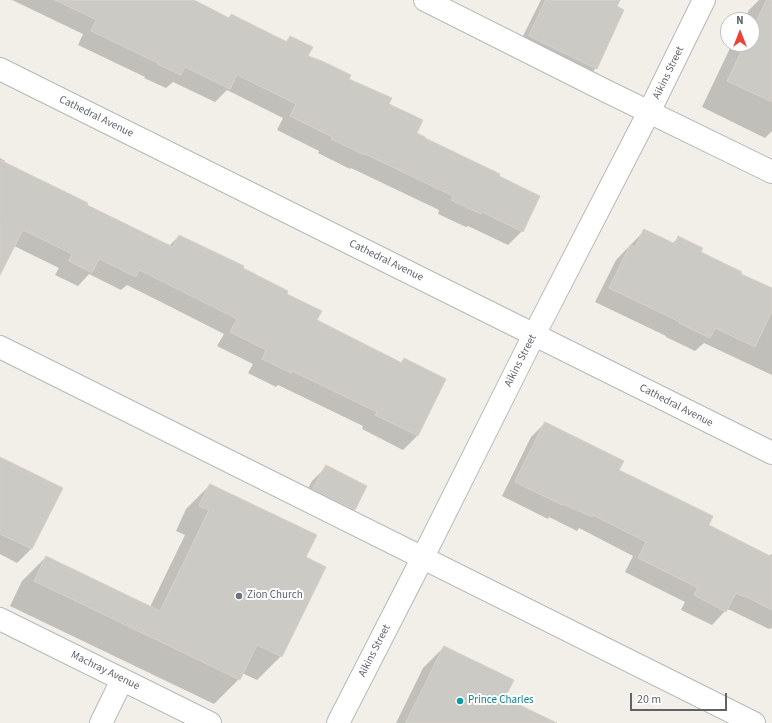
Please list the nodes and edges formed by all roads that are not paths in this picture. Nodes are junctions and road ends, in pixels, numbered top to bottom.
1 (424, 0) edge
2 (704, 0) edge
3 (0, 69) edge
4 (650, 112) junction
5 (772, 172) edge
6 (534, 335) junction
7 (0, 347) edge
8 (772, 454) edge
9 (423, 558) junction
10 (0, 619) edge
11 (122, 680) junction
12 (101, 723) edge
13 (210, 723) edge
14 (338, 723) edge
15 (754, 723) edge

1 - 4 street
2 - 4 street, Aikins Street
3 - 6 street, Cathedral Avenue
4 - 5 street
4 - 6 street, Aikins Street
6 - 8 street, Cathedral Avenue
6 - 9 street, Aikins Street
7 - 9 street
9 - 14 street, Aikins Street
9 - 15 street
10 - 11 street, Machray Avenue
11 - 12 street
11 - 13 street, Machray Avenue

